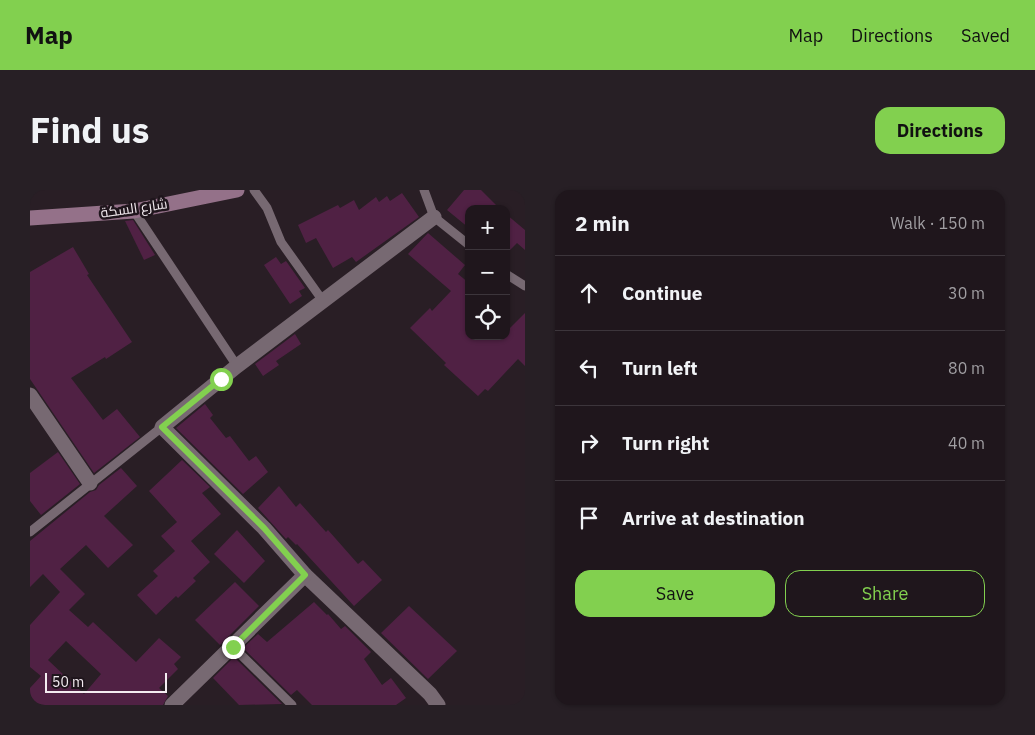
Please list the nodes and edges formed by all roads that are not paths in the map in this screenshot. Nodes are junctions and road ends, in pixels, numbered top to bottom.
1 (238, 190) edge
2 (254, 190) edge
3 (424, 190) edge
4 (134, 211) junction
5 (434, 217) junction
6 (30, 218) edge
7 (465, 241) edge
8 (510, 277) edge
9 (525, 286) edge
10 (323, 301) junction
11 (237, 366) junction
12 (30, 395) edge
13 (162, 427) junction
14 (90, 483) junction
15 (30, 532) edge
16 (305, 575) junction
17 (233, 647) junction
18 (172, 705) edge
19 (292, 705) edge
20 (438, 705) edge

1 - 4 street, شارع السكة
2 - 10 lane
3 - 5 lane
4 - 6 street, شارع السكة
4 - 11 lane
5 - 7 lane
5 - 10 street
8 - 9 lane
10 - 11 street
11 - 13 street
12 - 14 street
13 - 14 lane
13 - 16 street
14 - 15 lane
16 - 17 street
16 - 20 street
17 - 18 street
17 - 19 lane

